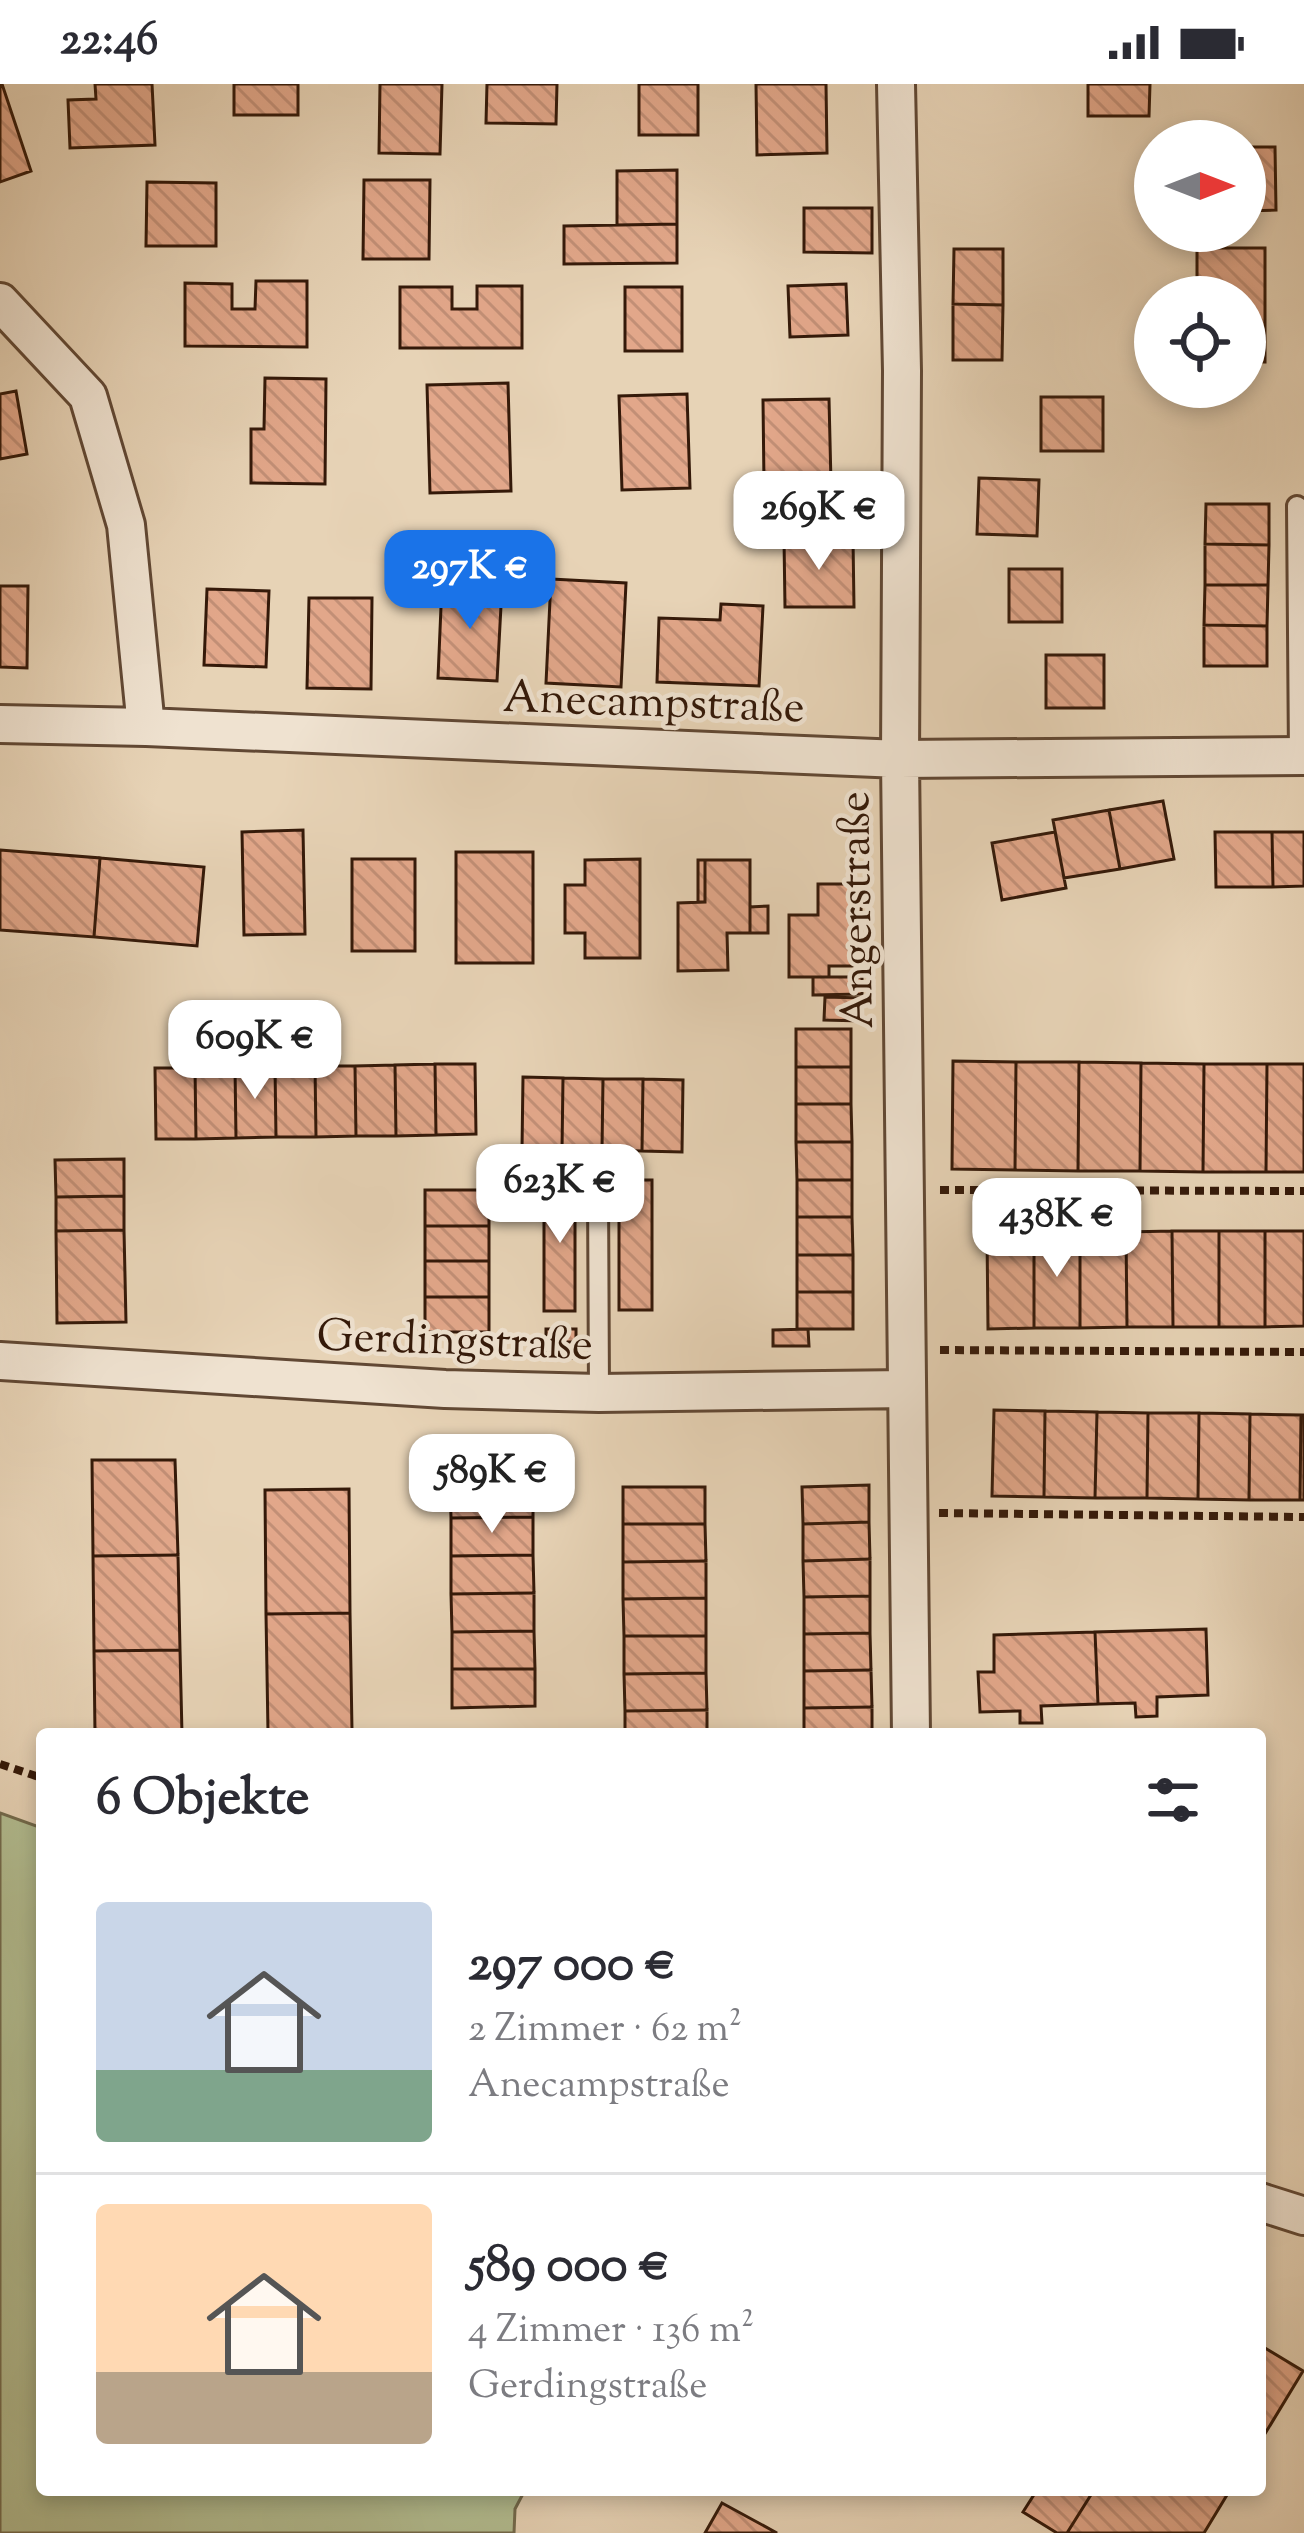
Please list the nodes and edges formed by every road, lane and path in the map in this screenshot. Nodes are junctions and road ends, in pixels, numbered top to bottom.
1 (896, 84) edge
2 (0, 302) edge
3 (1297, 506) dead end
4 (0, 724) edge
5 (146, 727) junction
6 (1302, 756) edge
7 (900, 759) junction
8 (598, 1187) dead end
9 (905, 1190) junction
10 (1304, 1191) edge
11 (905, 1350) junction
12 (1304, 1352) edge
13 (0, 1361) edge
14 (906, 1389) junction
15 (599, 1393) junction
16 (908, 1512) junction
17 (1304, 1517) edge
18 (911, 1728) edge
19 (0, 1764) edge
20 (36, 1776) edge
21 (1266, 2204) edge
22 (1304, 2216) edge

1 - 7 street, Angerstraße
2 - 5 street
3 - 6 lane
4 - 5 street, Anecampstraße
5 - 7 street, Anecampstraße
6 - 7 street, Anecampstraße
7 - 9 street, Angerstraße
8 - 15 lane
9 - 10 path
9 - 11 street, Angerstraße
11 - 12 path
11 - 14 street, Angerstraße
13 - 15 street, Gerdingstraße
14 - 15 street, Gerdingstraße
14 - 16 street, Angerstraße
16 - 17 path
16 - 18 street, Angerstraße
19 - 20 path
21 - 22 street

